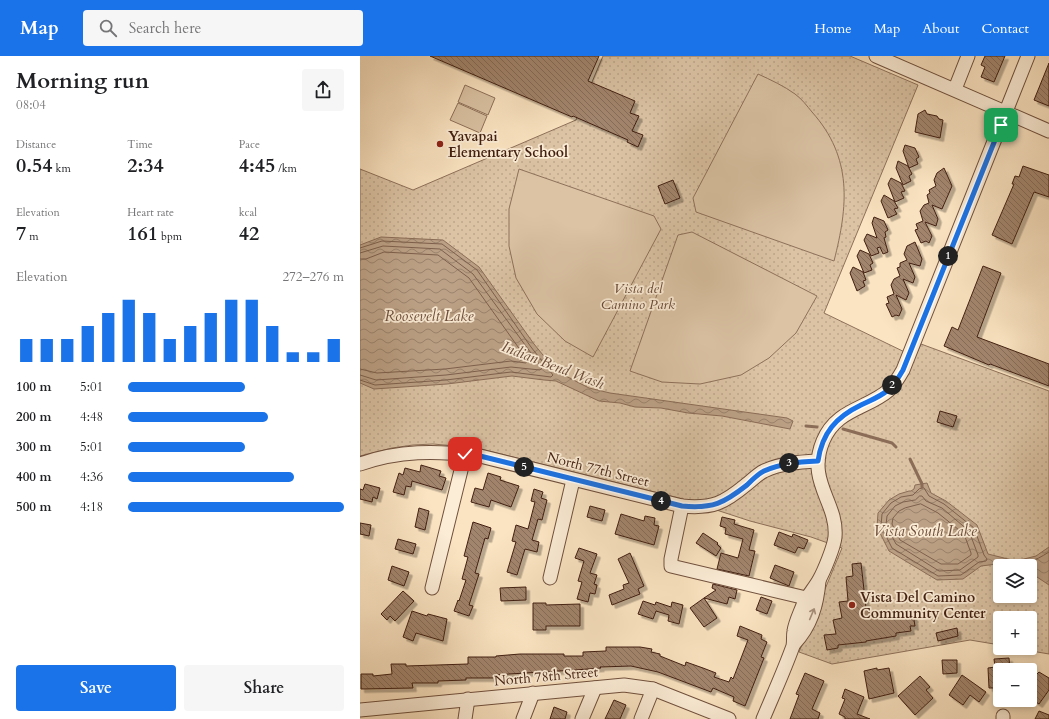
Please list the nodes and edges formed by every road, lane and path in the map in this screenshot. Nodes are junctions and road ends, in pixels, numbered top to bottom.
1 (876, 56) edge
2 (968, 56) edge
3 (1028, 56) edge
4 (898, 60) edge
5 (955, 89) junction
6 (1006, 112) junction
7 (1049, 131) edge
8 (465, 454) junction
9 (818, 461) junction
10 (360, 464) edge
11 (573, 480) junction
12 (682, 506) junction
13 (550, 578) dead end
14 (819, 579) junction
15 (432, 588) dead end
16 (806, 598) junction
17 (794, 644) junction
18 (595, 688) junction
19 (653, 689) junction
20 (533, 693) junction
21 (468, 699) junction
22 (360, 710) edge
23 (703, 714) edge
24 (465, 719) edge
25 (523, 719) edge
26 (582, 719) edge
27 (641, 719) edge
28 (729, 719) edge
29 (763, 719) edge

1 - 4 street
2 - 5 street
3 - 6 street
4 - 5 street
5 - 6 street
6 - 7 street
6 - 9 street
8 - 10 street, North 77th Street
8 - 11 street, North 77th Street
8 - 15 street
9 - 12 street, North 77th Street
9 - 14 street
11 - 12 street, North 77th Street
11 - 13 street
12 - 16 street
14 - 16 street
17 -> 14 street
16 - 17 street
17 - 29 street
18 - 19 street, North 78th Street
18 - 20 street, North 78th Street
18 - 26 street
19 - 23 street, North 78th Street
19 - 27 street
20 - 21 street, North 78th Street
20 - 25 street
21 - 22 street, North 78th Street
21 - 24 street
23 - 28 street, North 78th Street

